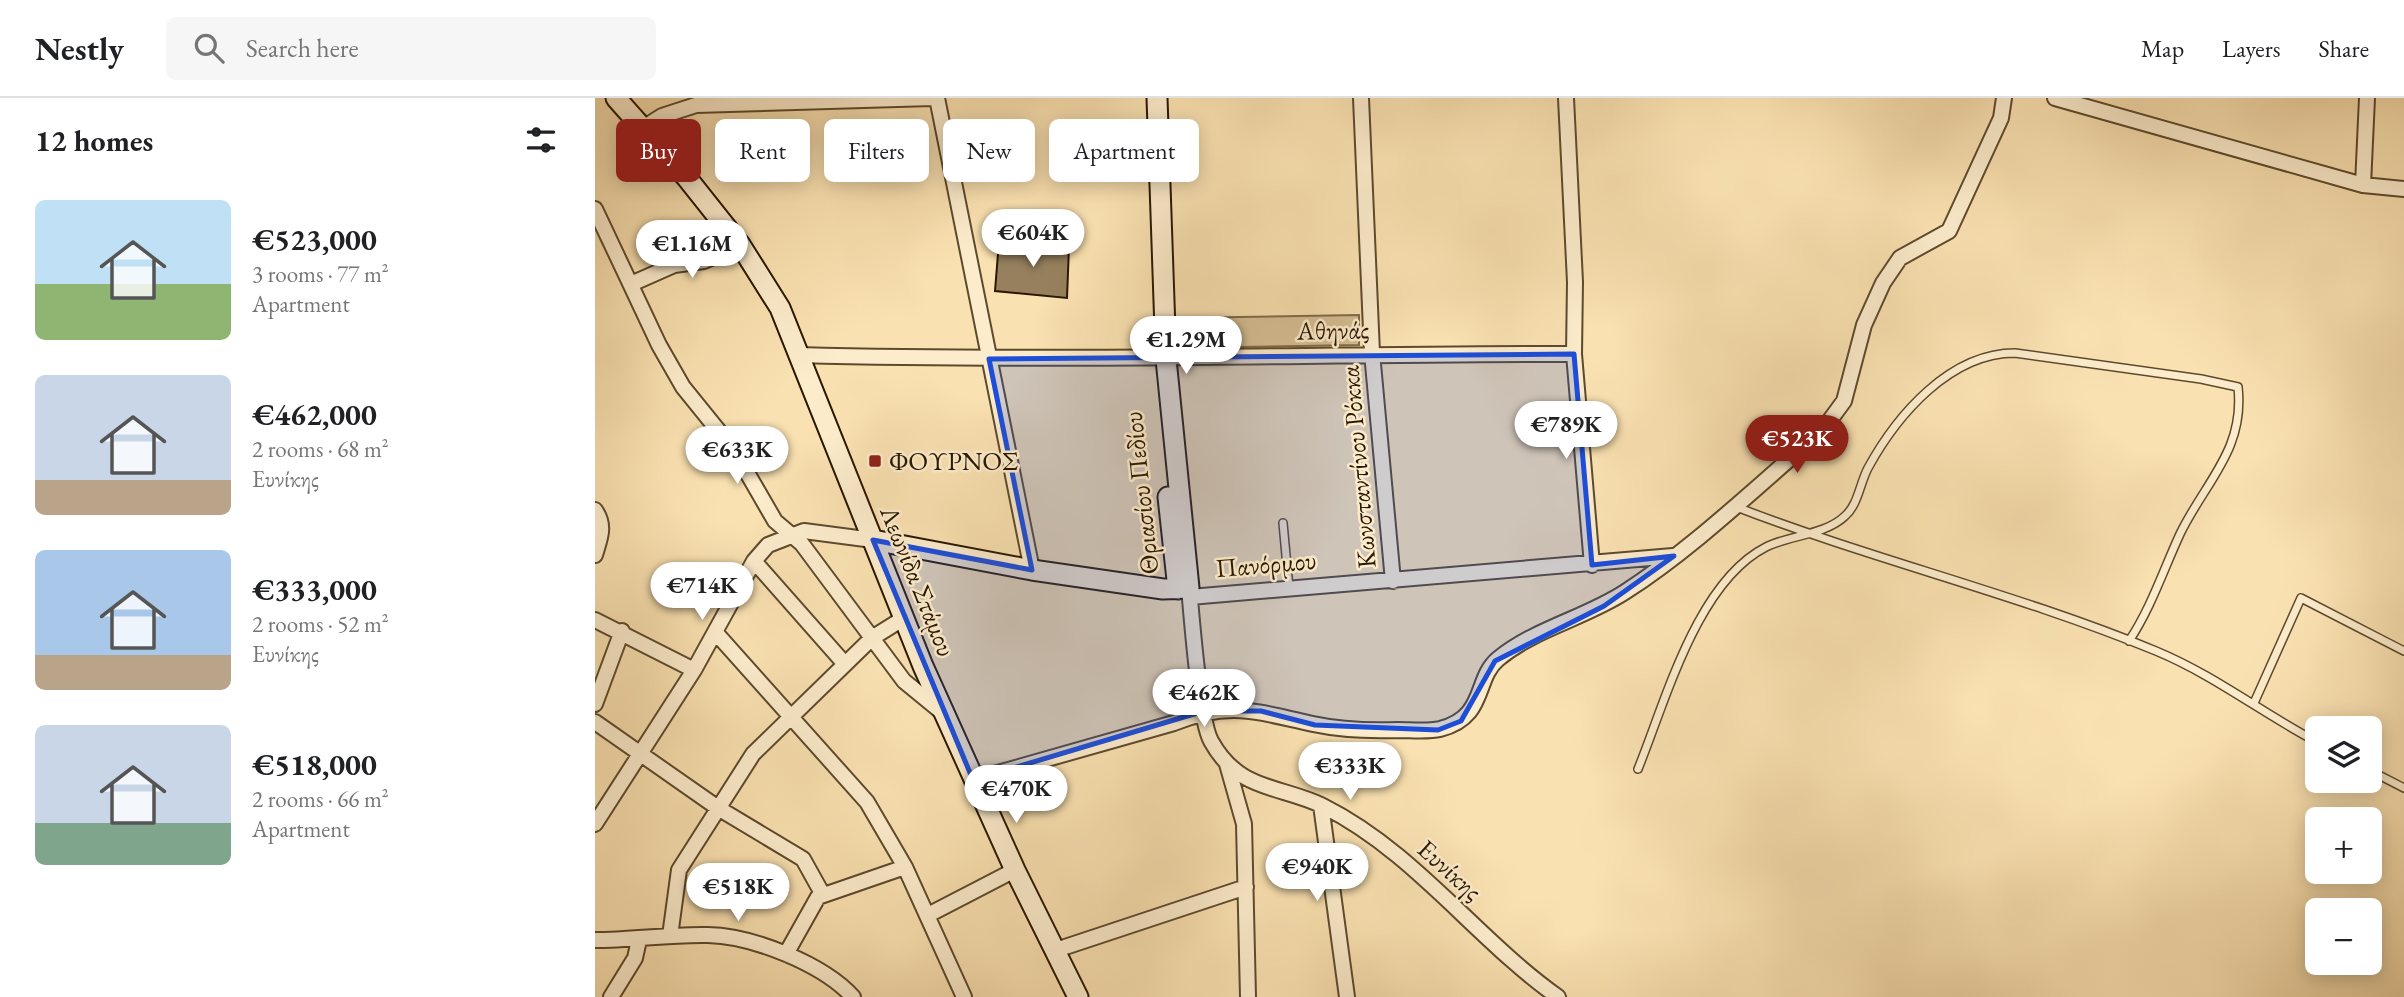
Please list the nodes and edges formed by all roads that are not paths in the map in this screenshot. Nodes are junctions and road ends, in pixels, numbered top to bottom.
1 (616, 98) edge
2 (935, 98) edge
3 (1144, 98) edge
4 (1157, 98) edge
5 (1361, 98) edge
6 (1566, 98) edge
7 (2004, 98) edge
8 (2055, 98) edge
9 (2367, 98) edge
10 (695, 102) edge
11 (2109, 105) edge
12 (635, 119) edge
13 (656, 119) edge
14 (688, 182) edge
15 (2363, 185) junction
16 (2404, 189) edge
17 (595, 209) edge
18 (741, 246) junction
19 (631, 284) junction
20 (1372, 353) junction
21 (1574, 354) junction
22 (799, 355) junction
23 (989, 359) junction
24 (1159, 360) junction
25 (1734, 506) junction
26 (595, 510) edge
27 (1283, 523) dead end
28 (1807, 534) junction
29 (792, 536) junction
30 (873, 540) junction
31 (595, 555) edge
32 (1674, 556) junction
33 (754, 561) junction
34 (1592, 565) junction
35 (1031, 570) junction
36 (1393, 581) junction
37 (1289, 589) junction
38 (1186, 591) junction
39 (904, 618) junction
40 (595, 620) edge
41 (622, 631) junction
42 (716, 633) junction
43 (872, 638) junction
44 (2129, 641) junction
45 (2404, 651) edge
46 (844, 663) junction
47 (694, 670) junction
48 (2254, 703) junction
49 (595, 704) edge
50 (1204, 710) junction
51 (944, 714) junction
52 (792, 719) junction
53 (595, 722) edge
54 (2305, 735) edge
55 (640, 754) junction
56 (1227, 764) junction
57 (1638, 769) dead end
58 (2382, 776) edge
59 (973, 780) junction
60 (2404, 788) edge
61 (1321, 805) junction
62 (718, 808) junction
63 (595, 824) edge
64 (905, 867) junction
65 (1015, 870) junction
66 (1246, 887) junction
67 (823, 895) junction
68 (927, 915) junction
69 (670, 936) junction
70 (595, 940) edge
71 (639, 940) junction
72 (1056, 950) junction
73 (786, 954) junction
74 (611, 997) edge
75 (853, 997) edge
76 (964, 997) edge
77 (1077, 997) edge
78 (1248, 997) edge
79 (1347, 997) edge
80 (1558, 997) edge

1 - 12 main road, Λεωνίδα Στάμου
2 - 10 street
2 - 23 street
3 - 24 main road, Θριασίου Πεδίου
4 - 24 main road, Θριασίου Πεδίου
5 - 20 street, Κωνσταντίνου Ρόκκα
6 - 21 street
7 - 25 street
8 - 11 street
9 - 15 street
10 - 13 street
11 - 15 street
14 - 18 main road, Λεωνίδα Στάμου
15 - 16 street
17 - 19 street
18 - 19 street
18 - 22 main road, Λεωνίδα Στάμου
19 - 29 street
20 - 21 street, Αθηνάς
20 - 24 street, Αθηνάς
20 - 36 street, Κωνσταντίνου Ρόκκα
21 - 34 street
22 - 23 street, Αθηνάς
22 - 30 main road, Λεωνίδα Στάμου
23 - 24 street, Αθηνάς
23 - 35 street
24 - 38 main road, Θριασίου Πεδίου
25 - 28 lane
25 - 32 street
26 - 31 street
27 - 37 lane
28 - 44 lane
28 - 44 lane
28 - 57 lane
29 - 30 street
29 - 33 street
29 - 43 street
30 - 35 main road, Πανόρμου
30 - 39 main road, Λεωνίδα Στάμου
32 - 34 street, Πανόρμου
32 - 50 street
33 - 42 street
33 - 46 street
34 - 36 street, Πανόρμου
35 - 38 main road, Πανόρμου
36 - 37 street, Πανόρμου
37 - 38 street, Πανόρμου
38 - 50 street, Ευνίκης
39 - 43 street
39 - 51 main road, Λεωνίδα Στάμου
40 - 41 street
41 - 47 street
41 - 49 street
42 - 47 street
42 - 52 street
43 - 46 street
43 - 51 street
44 - 48 lane
45 - 48 lane
46 - 52 street
47 - 55 street
48 - 54 lane
50 - 56 street, Ευνίκης
50 - 59 street
51 - 59 main road, Λεωνίδα Στάμου
52 - 62 street
52 - 64 street
53 - 55 street
55 - 62 street
55 - 63 street
56 - 61 street, Ευνίκης
56 - 66 street
58 - 60 lane
59 - 65 main road, Λεωνίδα Στάμου
61 - 79 street
61 - 80 street, Ευνίκης
62 - 67 street
62 - 69 street
64 - 67 street
64 - 68 street
65 - 68 street
65 - 72 main road, Λεωνίδα Στάμου
66 - 72 street
66 - 78 street
67 - 73 street
68 - 76 street
69 - 71 street
69 - 73 street
70 - 71 street
71 - 74 street
72 - 77 main road, Λεωνίδα Στάμου
73 - 75 street

